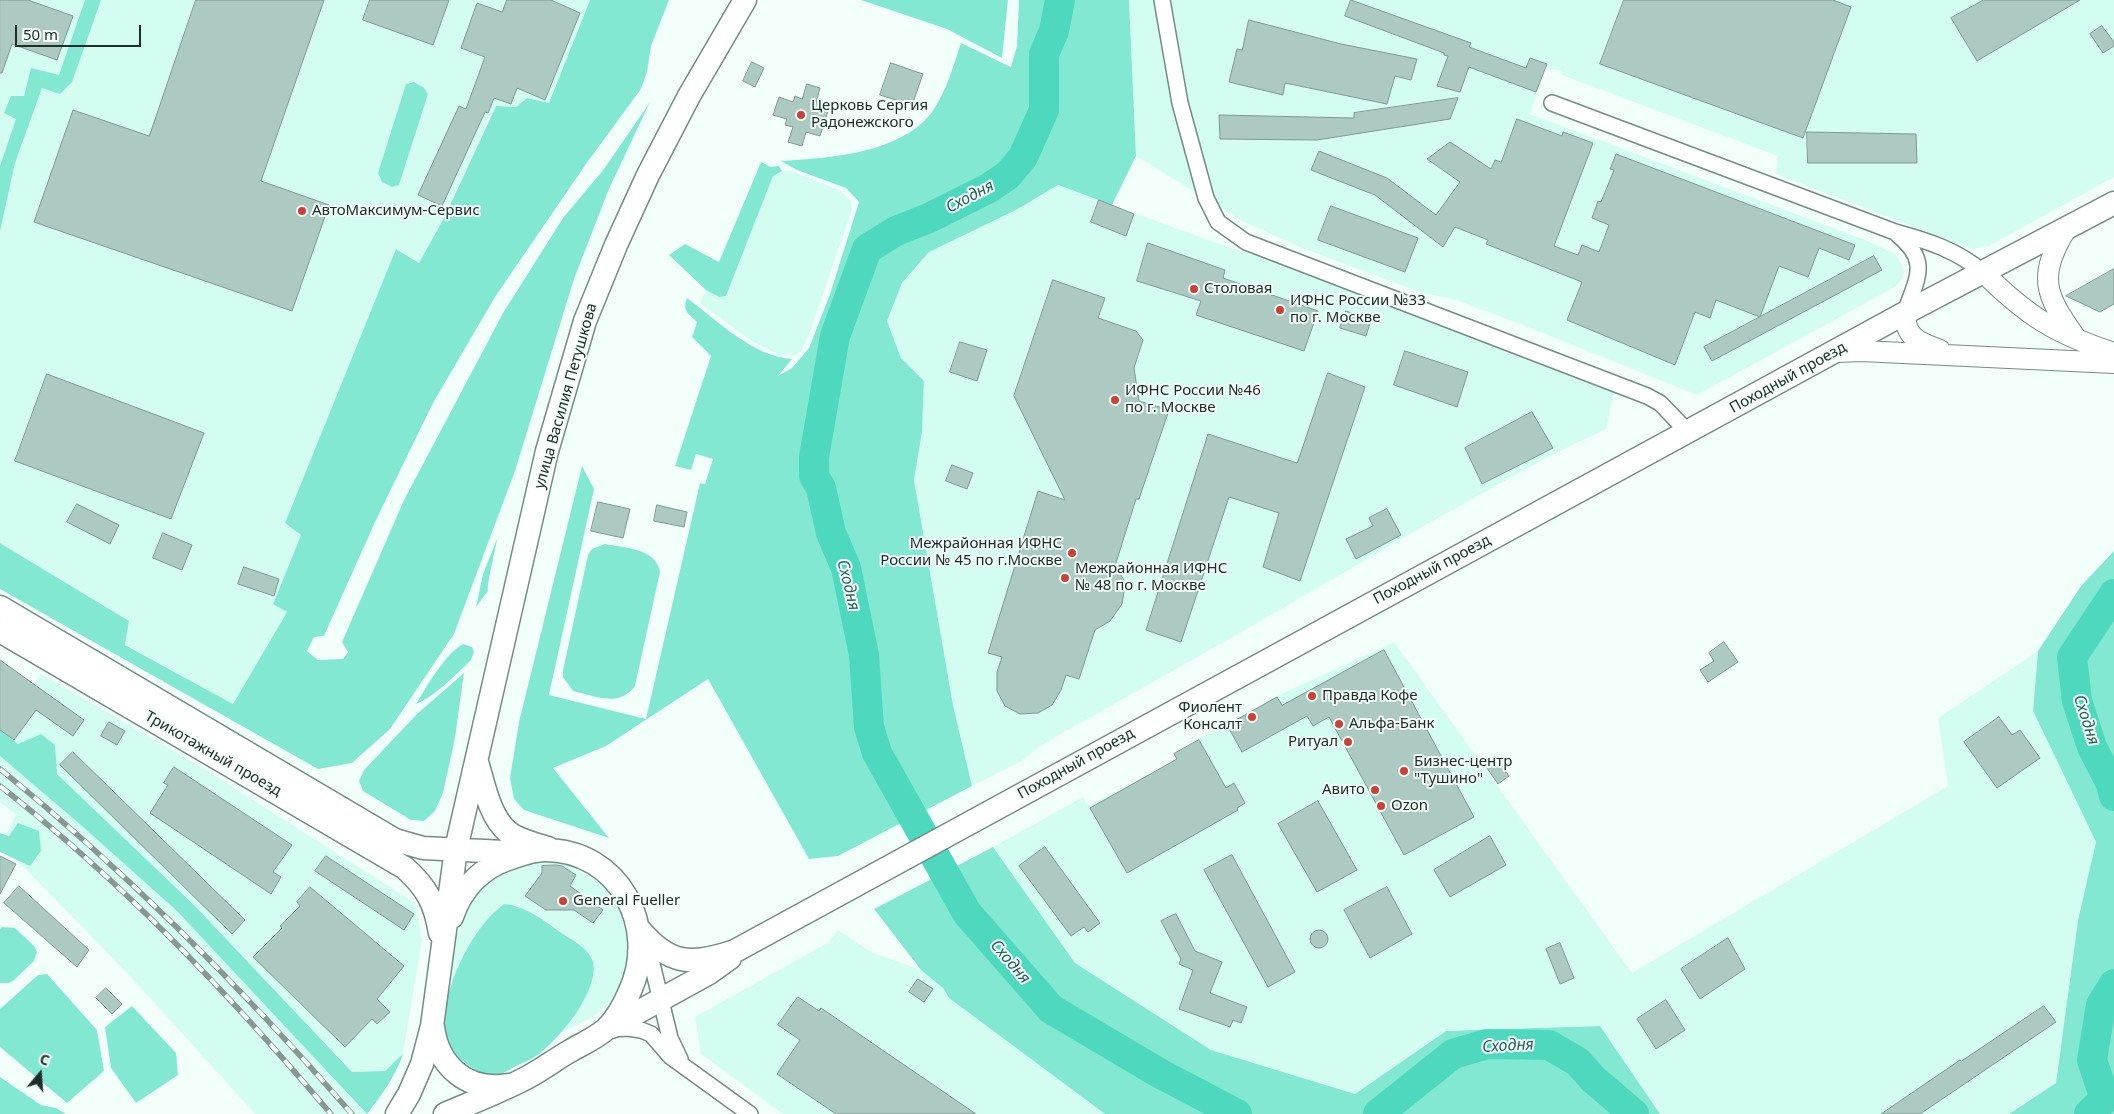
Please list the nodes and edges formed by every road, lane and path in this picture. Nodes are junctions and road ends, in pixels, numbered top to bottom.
1 (745, 0) edge
2 (1162, 0) edge
3 (1552, 103) dead end
4 (2114, 203) edge
5 (2066, 230) junction
6 (1894, 232) junction
7 (1984, 273) junction
8 (1905, 313) junction
9 (2079, 342) junction
10 (1837, 352) junction
11 (2114, 352) edge
12 (1959, 355) junction
13 (2114, 362) edge
14 (1688, 432) junction
15 (0, 607) edge
16 (0, 631) edge
17 (477, 760) junction
18 (456, 849) junction
19 (558, 851) junction
20 (525, 853) junction
21 (639, 929) junction
22 (752, 942) junction
23 (442, 946) junction
24 (660, 1002) junction
25 (432, 1026) junction
26 (605, 1030) junction
27 (684, 1064) junction
28 (514, 1084) junction
29 (397, 1114) edge
30 (445, 1114) edge
31 (750, 1114) edge

1 - 17 main road, улица Василия Петушкова
2 - 14 street
3 - 6 street
4 - 5 main road, Походный проезд
5 - 7 main road, Походный проезд
5 - 9 street
6 - 7 street
6 - 8 street
7 - 8 main road, Походный проезд
7 - 9 street
8 - 10 main road, Походный проезд
8 - 12 street
9 - 11 street
10 - 12 street
10 - 14 main road, Походный проезд
12 - 13 street
14 - 22 main road, Походный проезд
15 - 18 main road, Трикотажный проезд
16 - 23 main road, Трикотажный проезд
17 - 18 main road, улица Василия Петушкова
17 - 19 main road, улица Василия Петушкова
18 - 20 main road, Трикотажный проезд
18 - 23 main road, улица Василия Петушкова
19 - 20 main road
19 - 21 main road, улица Василия Петушкова
20 - 23 main road
21 - 22 main road, Походный проезд
21 - 24 street
21 - 26 main road
22 - 24 main road, Походный проезд
23 - 25 main road
24 - 26 main road, Походный проезд
24 - 27 street
25 - 28 main road
25 - 29 main road
26 - 27 street
26 - 28 main road, Походный проезд
27 - 31 street
28 - 30 main road, Походный проезд

